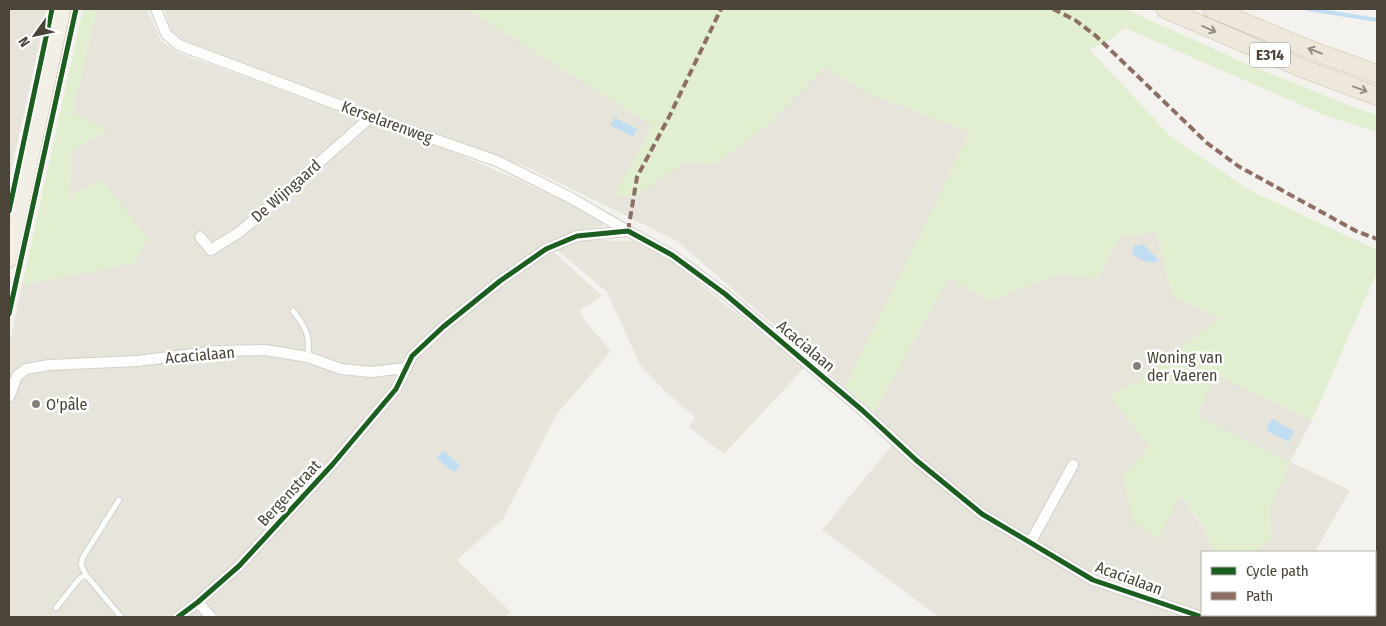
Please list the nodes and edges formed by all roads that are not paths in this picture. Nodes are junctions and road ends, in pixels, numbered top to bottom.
1 (64, 9) edge
2 (156, 9) edge
3 (1165, 9) edge
4 (1212, 9) edge
5 (1377, 74) edge
6 (1377, 96) edge
7 (371, 117) junction
8 (628, 231) junction
9 (200, 237) dead end
10 (9, 260) edge
11 (293, 310) dead end
12 (308, 357) junction
13 (405, 371) junction
14 (9, 397) edge
15 (1073, 465) dead end
16 (119, 500) dead end
17 (1030, 543) junction
18 (86, 575) junction
19 (198, 602) junction
20 (56, 608) dead end
21 (121, 617) edge
22 (178, 617) edge
23 (211, 617) edge
24 (1202, 617) edge

1 - 10 main road
2 - 7 street, Kerselarenweg
3 -> 6 highway, E314
5 -> 4 highway, E314
7 - 8 street, Kerselarenweg
7 - 9 street, De Wijngaard
8 - 13 street
8 - 17 street, Acacialaan
11 - 12 lane
12 - 13 street, Acacialaan
12 - 14 street, Acacialaan
13 - 19 street, Bergenstraat
15 - 17 street
16 - 18 lane
17 - 24 street, Acacialaan
18 - 20 lane
18 - 21 lane
19 - 22 street, Bergenstraat
19 - 23 street

